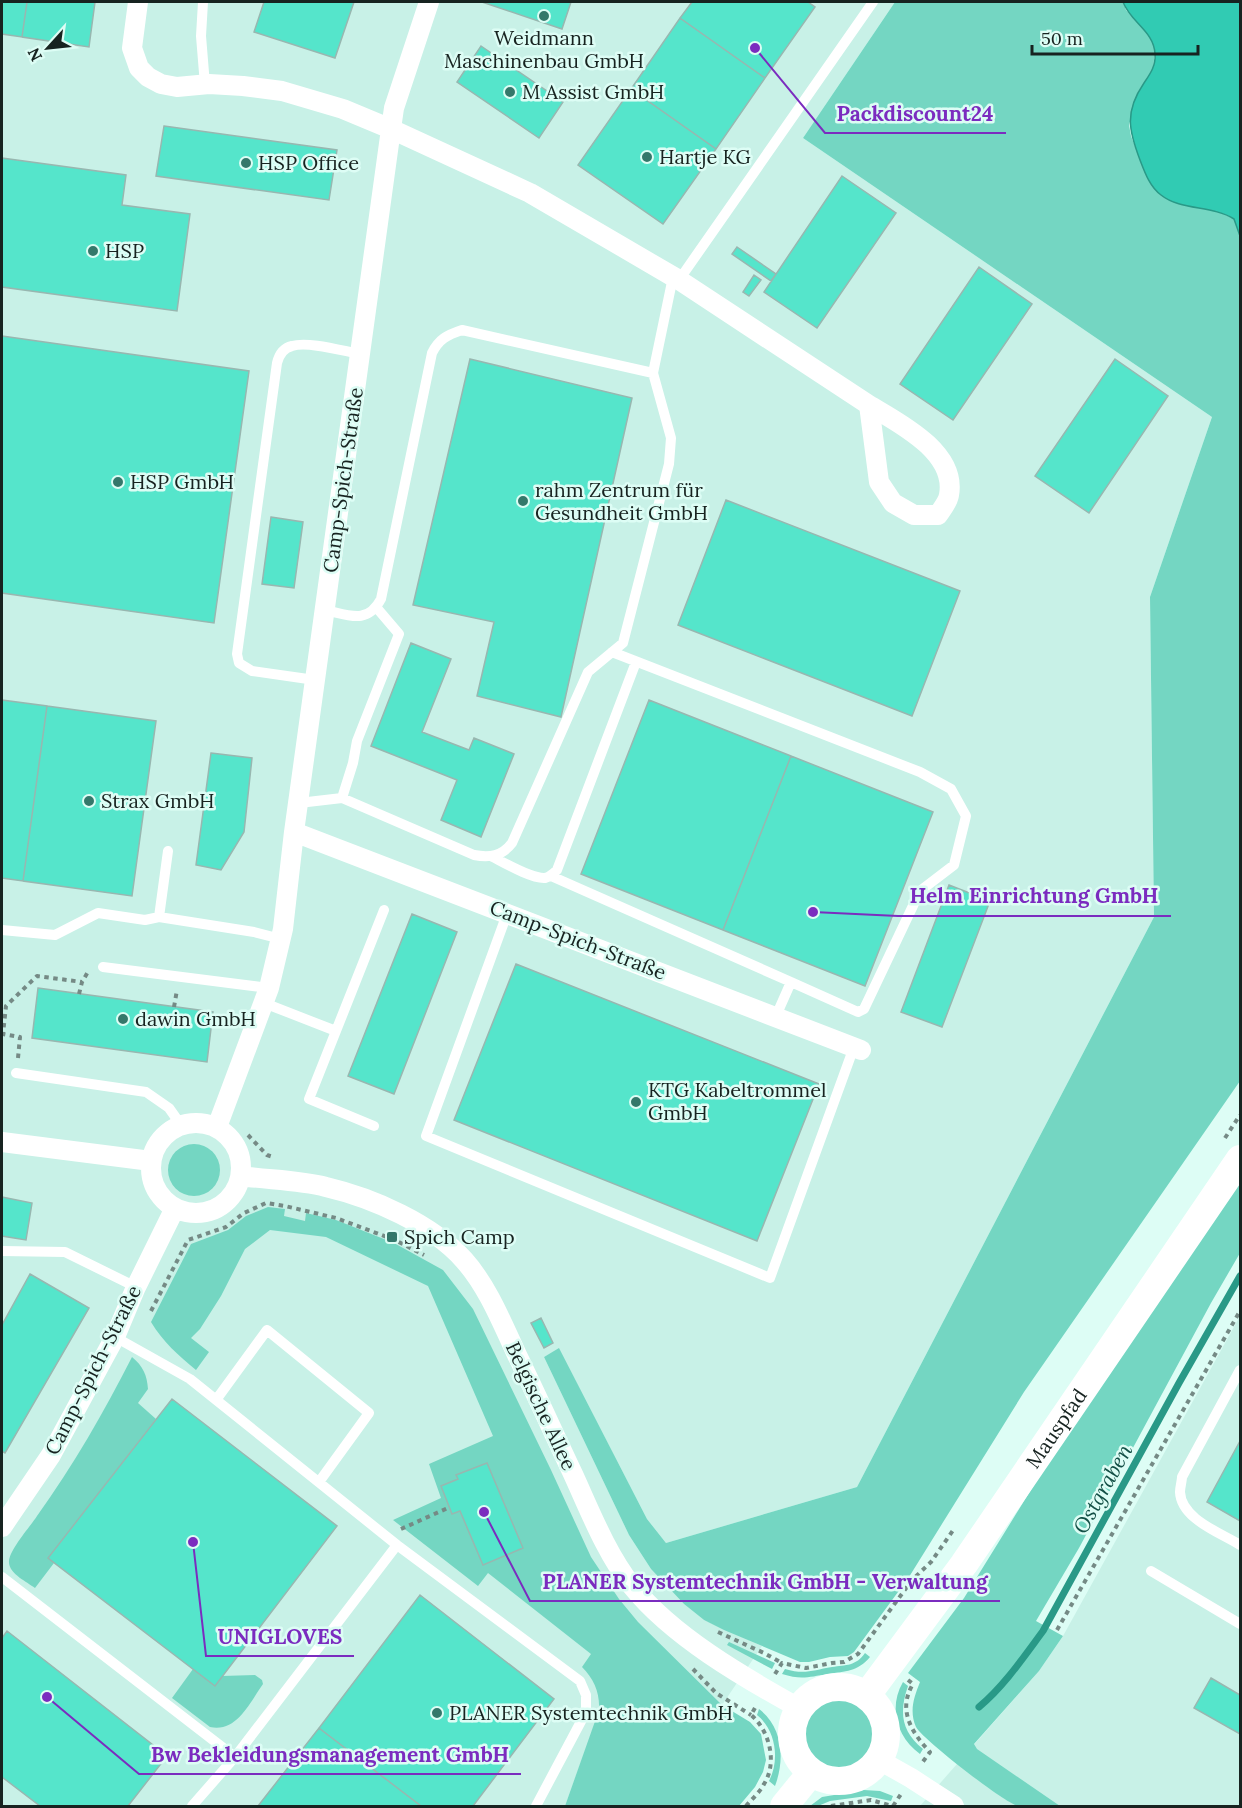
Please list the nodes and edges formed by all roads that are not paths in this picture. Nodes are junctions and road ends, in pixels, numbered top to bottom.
1 (138, 2) edge
2 (203, 2) edge
3 (429, 2) edge
4 (873, 2) edge
5 (205, 85) junction
6 (391, 129) junction
7 (676, 278) junction
8 (360, 354) junction
9 (653, 373) junction
10 (869, 405) junction
11 (376, 607) junction
12 (325, 610) junction
13 (612, 652) junction
14 (636, 662) junction
15 (315, 680) junction
16 (342, 798) junction
17 (299, 803) junction
18 (294, 832) junction
19 (168, 851) dead end
20 (491, 856) junction
21 (551, 876) junction
22 (384, 910) dead end
23 (507, 914) junction
24 (159, 917) junction
25 (2, 930) edge
26 (281, 939) junction
27 (103, 967) dead end
28 (791, 982) junction
29 (266, 996) junction
30 (776, 1016) junction
31 (336, 1031) junction
32 (857, 1048) joint
33 (16, 1073) road end
34 (181, 1125) junction
35 (374, 1125) dead end
36 (217, 1127) junction
37 (2, 1142) edge
38 (1230, 1152) edge
39 (152, 1161) junction
40 (241, 1176) junction
41 (175, 1208) junction
42 (2, 1251) edge
43 (136, 1287) junction
44 (115, 1337) junction
45 (1240, 1371) edge
46 (216, 1400) junction
47 (319, 1482) junction
48 (2, 1527) edge
49 (397, 1545) junction
50 (1240, 1545) edge
51 (1151, 1571) dead end
52 (2, 1577) edge
53 (1240, 1624) edge
54 (867, 1695) junction
55 (799, 1708) junction
56 (235, 1757) junction
57 (879, 1760) junction
58 (811, 1773) junction
59 (192, 1806) edge
60 (536, 1806) edge
61 (784, 1806) edge
62 (954, 1806) edge

1 - 5 street
2 - 5 lane
3 - 6 street, Camp-Spich-Straße
4 - 7 lane
5 - 6 street
6 - 7 street
6 - 8 street, Camp-Spich-Straße
7 - 9 lane
7 - 10 street
8 - 12 street, Camp-Spich-Straße
8 - 15 lane
9 - 11 lane
9 - 13 lane
10 - 10 street
11 - 12 lane
11 - 16 lane
12 - 15 street, Camp-Spich-Straße
13 - 14 lane
13 - 20 lane
14 - 21 lane
14 - 28 lane
15 - 17 street, Camp-Spich-Straße
16 - 17 lane
16 - 20 lane
17 - 18 street, Camp-Spich-Straße
18 - 23 street, Camp-Spich-Straße
18 - 26 street, Camp-Spich-Straße
19 - 24 lane
20 - 21 lane
21 - 28 lane
22 - 31 lane
23 - 30 street, Camp-Spich-Straße
23 - 32 lane
24 - 25 lane
24 - 26 lane
26 - 29 street, Camp-Spich-Straße
27 - 29 lane
28 - 30 lane
29 - 31 lane
29 - 36 street, Camp-Spich-Straße
30 - 32 street, Camp-Spich-Straße
31 - 35 lane
33 - 34 lane
34 - 36 street
34 - 39 street
36 - 40 street
37 - 39 street
38 - 54 street, Mauspfad
39 - 41 street
40 - 41 street
40 - 55 street, Belgische Allee
41 - 43 street, Camp-Spich-Straße
42 - 43 lane
43 - 44 street, Camp-Spich-Straße
44 - 46 lane
44 - 48 street, Camp-Spich-Straße
45 - 50 lane
46 - 47 lane
46 - 47 lane
47 - 49 lane
49 - 56 lane
49 - 60 lane
51 - 53 lane
52 - 56 lane
54 - 55 street
54 - 57 street
55 - 58 street
56 - 59 lane
57 - 58 street
57 - 62 street
58 - 61 street

